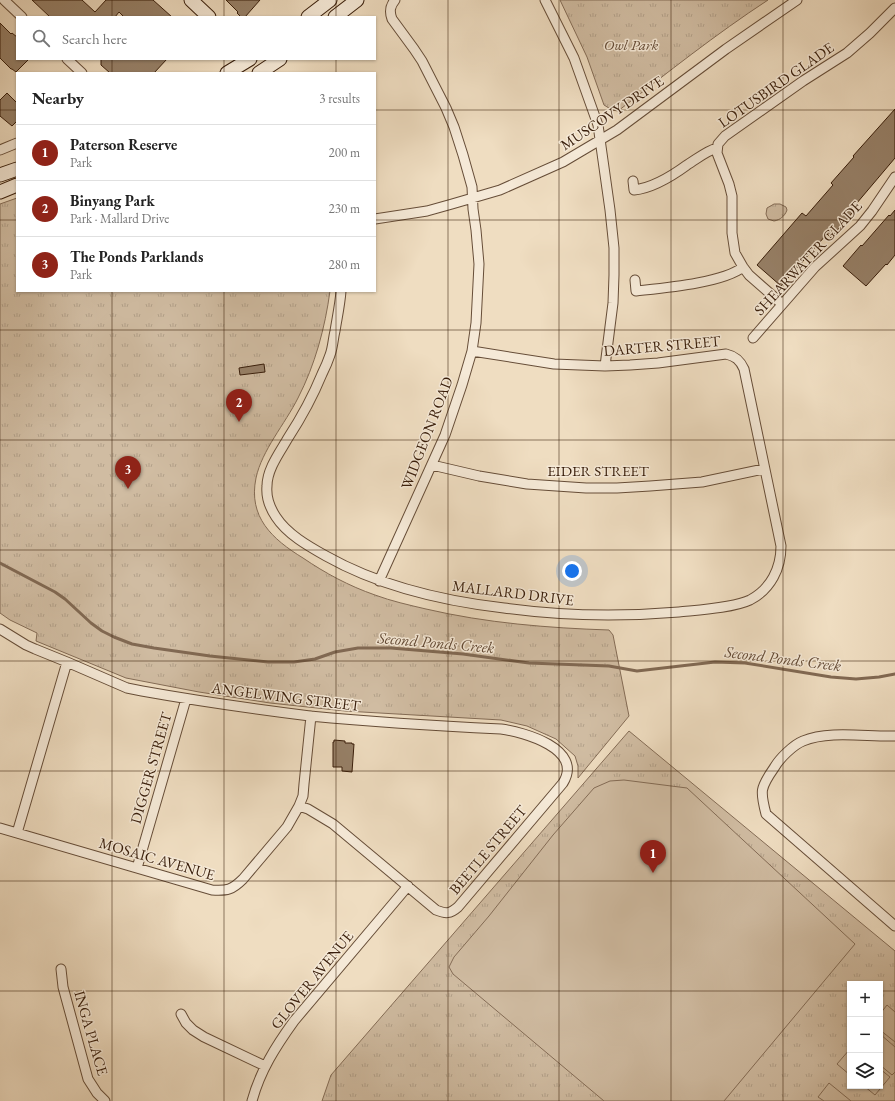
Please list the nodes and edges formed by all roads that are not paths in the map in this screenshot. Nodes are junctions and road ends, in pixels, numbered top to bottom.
1 (4, 0) edge
2 (191, 0) edge
3 (330, 0) edge
4 (357, 0) edge
5 (395, 0) edge
6 (545, 0) edge
7 (797, 0) edge
8 (895, 8) edge
9 (21, 16) edge
10 (208, 16) edge
11 (309, 16) edge
12 (336, 16) edge
13 (68, 60) edge
14 (247, 60) edge
15 (250, 60) edge
16 (279, 60) edge
17 (81, 72) edge
18 (229, 72) edge
19 (259, 72) edge
20 (261, 72) edge
21 (600, 141) junction
22 (16, 143) edge
23 (717, 148) junction
24 (0, 150) edge
25 (16, 169) edge
26 (0, 175) edge
27 (895, 177) edge
28 (633, 180) dead end
29 (16, 185) edge
30 (0, 192) edge
31 (473, 198) junction
32 (376, 219) edge
33 (743, 267) junction
34 (635, 280) dead end
35 (341, 292) edge
36 (782, 304) junction
37 (753, 338) dead end
38 (472, 351) junction
39 (736, 357) joint
40 (605, 366) junction
41 (432, 465) junction
42 (764, 469) junction
43 (379, 581) junction
44 (0, 629) edge
45 (67, 662) junction
46 (186, 698) junction
47 (311, 716) junction
48 (895, 736) edge
49 (568, 768) joint
50 (299, 806) junction
51 (0, 828) edge
52 (17, 833) junction
53 (137, 868) junction
54 (408, 886) junction
55 (895, 926) edge
56 (61, 969) dead end
57 (181, 1014) dead end
58 (265, 1066) junction
59 (105, 1101) edge
60 (252, 1101) edge

1 - 9 street
2 - 10 main road
3 - 11 main road
4 - 12 main road
5 - 31 street, WIDGEON ROAD
6 - 21 street
7 - 21 street, MUSCOVY DRIVE
8 - 23 street, LOTUSBIRD GLADE
13 - 17 street
14 - 18 main road
15 - 19 street
16 - 20 main road
21 - 31 street, MUSCOVY DRIVE
21 - 40 street
22 - 24 street
23 - 28 street
23 - 33 street, LOTUSBIRD GLADE
25 - 26 main road
27 - 36 street, SHEARWATER GLADE
29 - 30 main road
31 - 32 street, MUSCOVY DRIVE
31 - 38 street, WIDGEON ROAD
33 - 34 street
33 - 36 street, LOTUSBIRD GLADE
35 - 43 street, MALLARD DRIVE
36 - 37 street, SHEARWATER GLADE
38 - 40 street, DARTER STREET
38 - 41 street, WIDGEON ROAD
39 - 40 street, DARTER STREET
39 - 42 street, MALLARD DRIVE
41 - 42 street, EIDER STREET
41 - 43 street, WIDGEON ROAD
42 - 43 street, MALLARD DRIVE
44 - 45 street, ANGELWING STREET
45 - 46 street, ANGELWING STREET
45 - 52 street
46 - 47 street, ANGELWING STREET
46 - 53 street, DIGGER STREET
47 - 49 street, ANGELWING STREET
47 - 50 street, MOSAIC AVENUE
48 - 55 street
49 - 54 street, BEETLE STREET
50 - 53 street, MOSAIC AVENUE
50 - 54 street, BEETLE STREET
51 - 52 street, MOSAIC AVENUE
52 - 53 street, MOSAIC AVENUE
54 - 58 street, GLOVER AVENUE
56 - 59 street, INGA PLACE
57 - 58 street
58 - 60 street, GLOVER AVENUE

